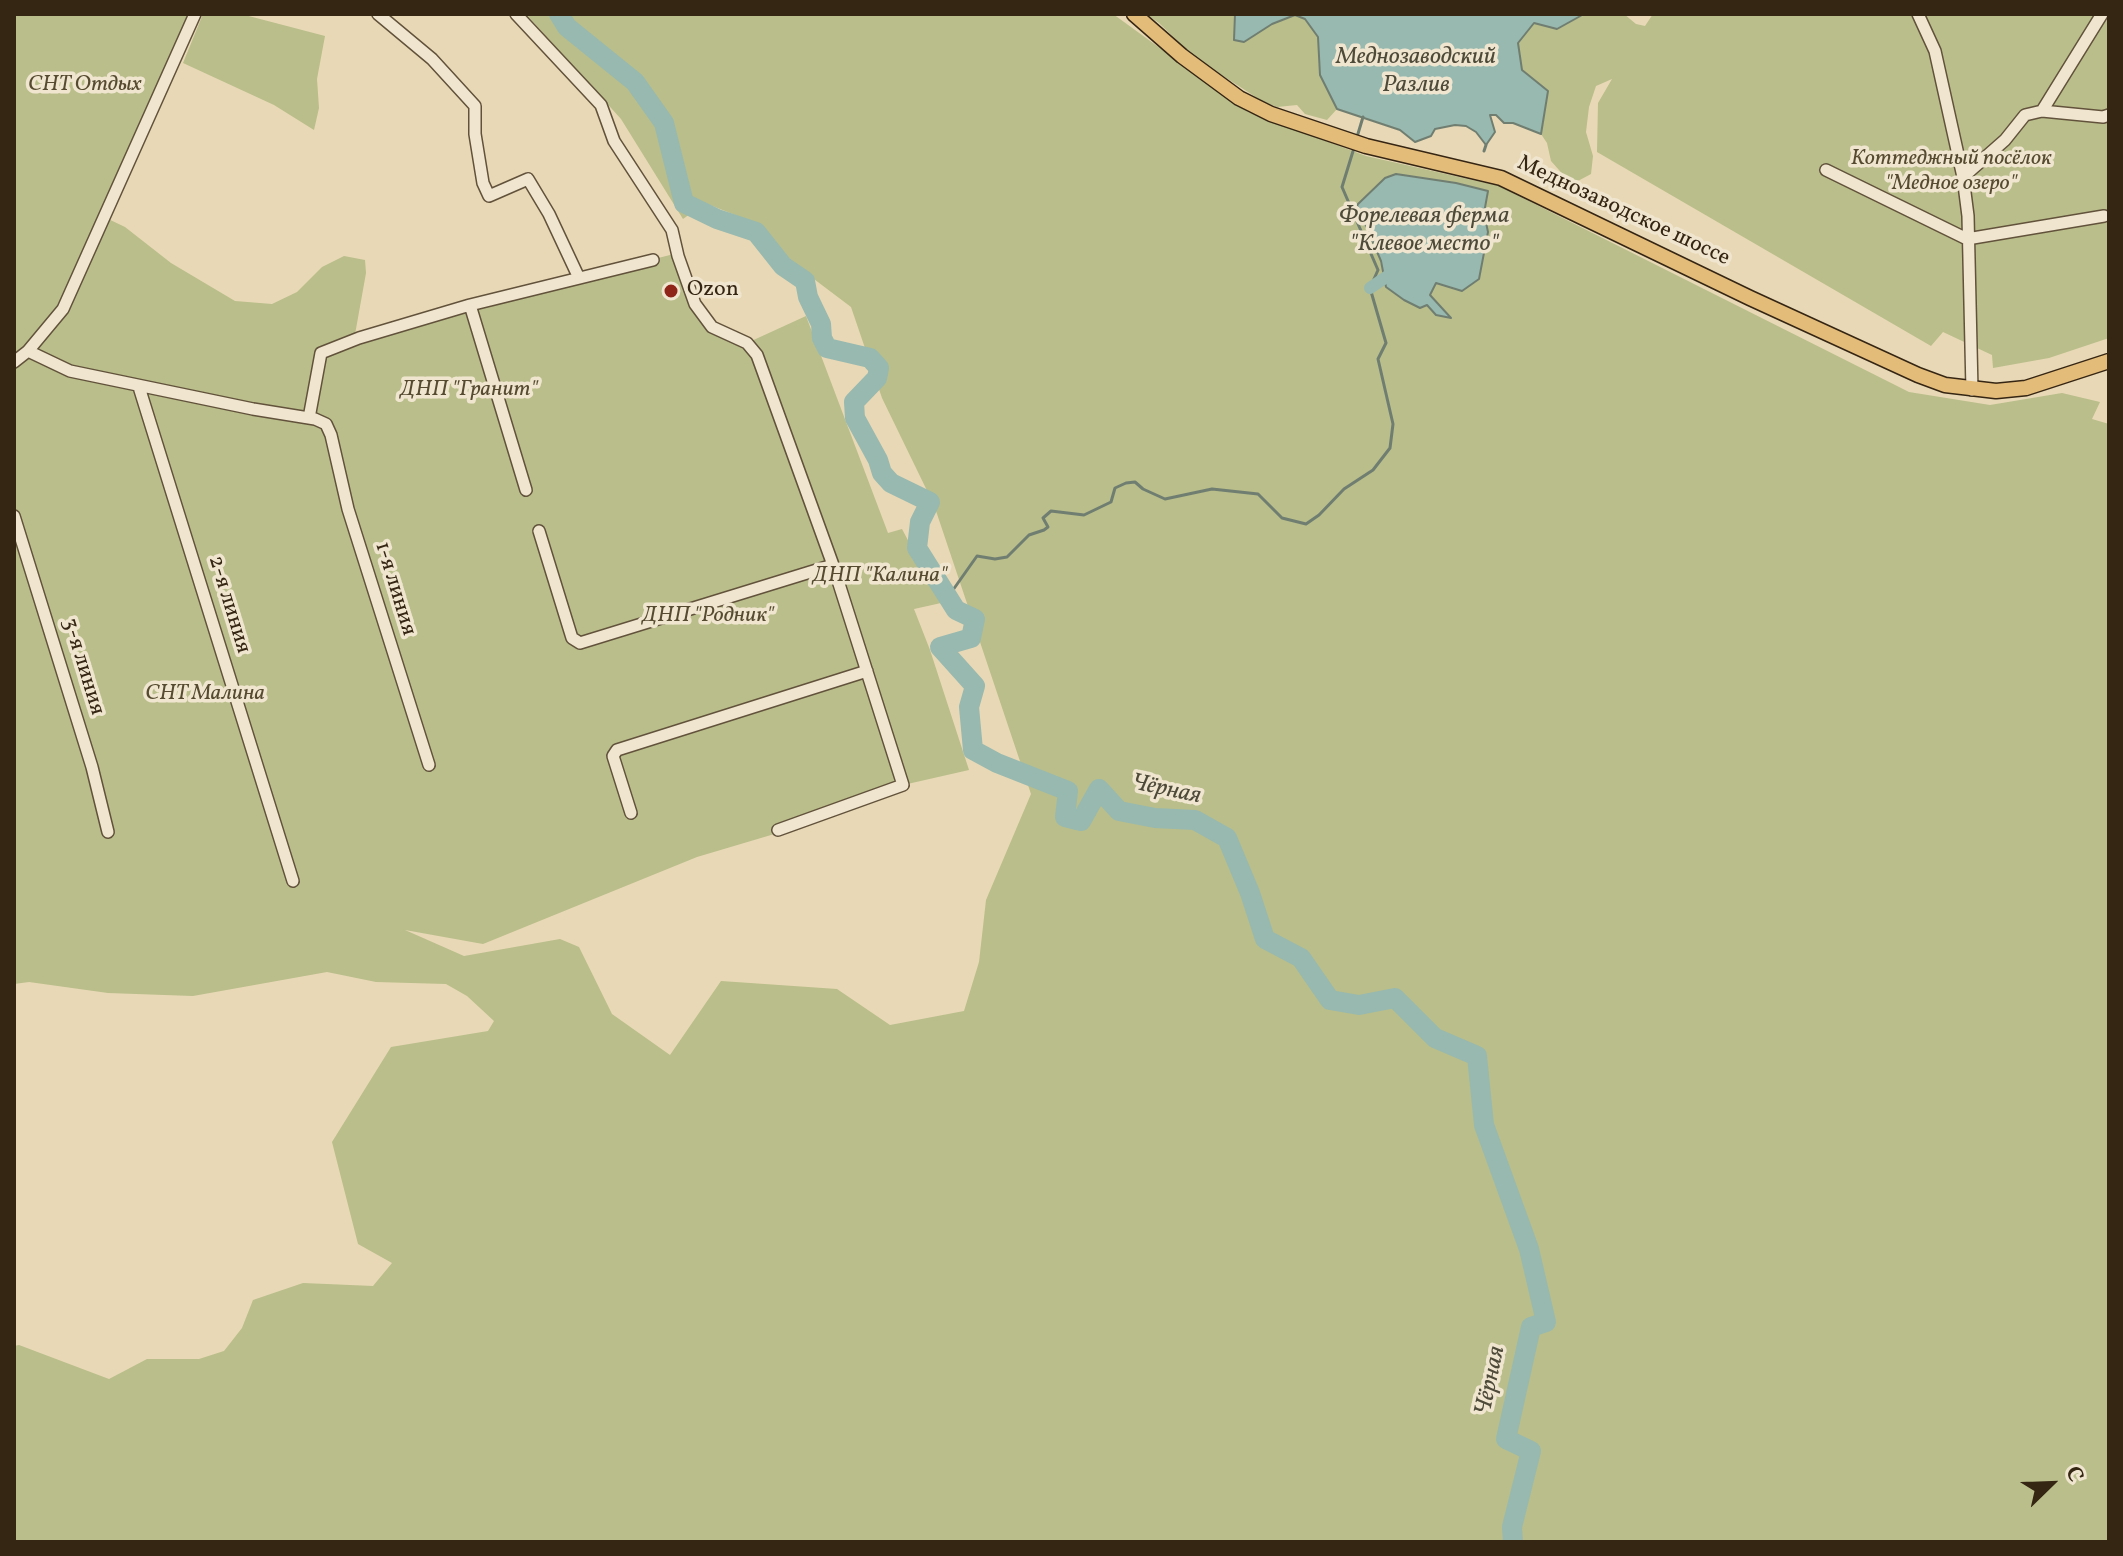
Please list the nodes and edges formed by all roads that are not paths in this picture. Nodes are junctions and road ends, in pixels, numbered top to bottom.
1 (195, 14) edge
2 (378, 14) edge
3 (516, 14) edge
4 (1134, 14) edge
5 (1918, 14) edge
6 (2102, 14) edge
7 (2042, 111) junction
8 (2109, 115) edge
9 (1826, 170) dead end
10 (1963, 177) junction
11 (2104, 216) dead end
12 (1967, 239) junction
13 (677, 253) junction
14 (579, 278) junction
15 (470, 305) junction
16 (28, 351) junction
17 (2109, 361) edge
18 (14, 362) edge
19 (139, 387) junction
20 (1972, 390) junction
21 (309, 418) junction
22 (526, 490) dead end
23 (14, 516) edge
24 (539, 531) dead end
25 (833, 565) junction
26 (867, 671) junction
27 (429, 765) dead end
28 (631, 813) dead end
29 (778, 830) dead end
30 (108, 832) dead end
31 (293, 881) dead end

1 - 16 street
2 - 14 street
3 - 13 street
4 - 20 main road, Меднозаводское шоссе
5 - 10 street
6 - 7 street
7 - 8 street
7 - 10 street
9 - 12 street
10 - 12 street
11 - 12 street
12 - 20 street
13 - 14 street
13 - 25 street
14 - 15 street
15 - 21 street
15 - 22 street
16 - 18 street
16 - 19 street
17 - 20 main road, Меднозаводское шоссе
19 - 21 street
19 - 31 street, 2-я линия
21 - 27 street, 1-я линия
23 - 30 street, 3-я линия
24 - 25 street
25 - 26 street
26 - 28 street
26 - 29 street

